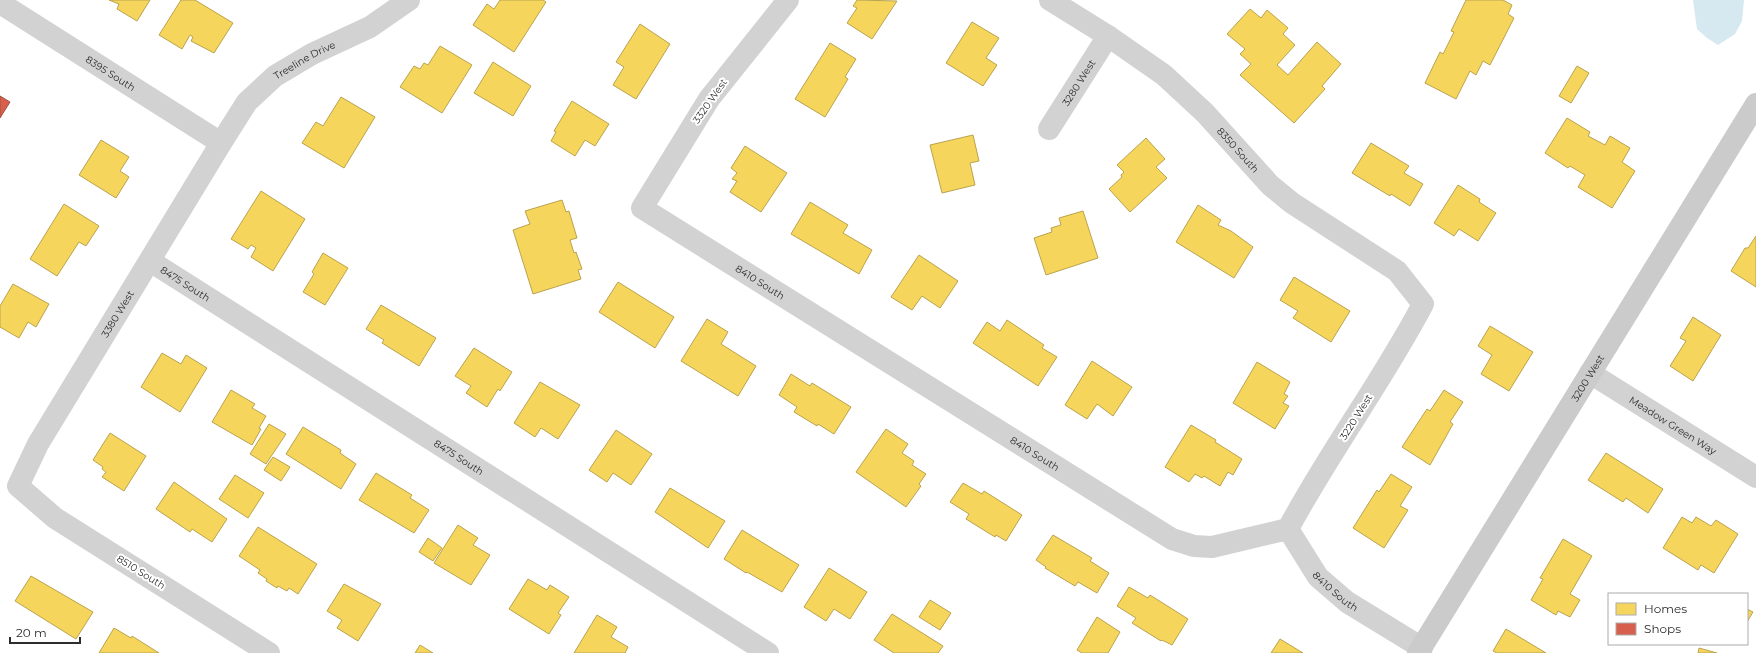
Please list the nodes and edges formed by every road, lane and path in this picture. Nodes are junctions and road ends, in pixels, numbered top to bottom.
1 (409, 0) edge
2 (788, 0) edge
3 (1050, 0) edge
4 (0, 4) edge
5 (1108, 36) junction
6 (1756, 104) edge
7 (1049, 129) dead end
8 (221, 143) junction
9 (642, 208) joint
10 (150, 261) junction
11 (1423, 304) joint
12 (1590, 373) junction
13 (1756, 477) edge
14 (18, 486) joint
15 (1288, 529) junction
16 (1420, 650) edge
17 (269, 653) edge
18 (768, 653) edge

1 - 8 street, Treeline Drive
2 - 9 street, 3320 West
3 - 5 street, 8350 South
4 - 8 street, 8395 South
5 - 7 street, 3280 West
5 - 11 street, 8350 South
6 - 12 street, 3200 West
8 - 10 street, 3380 West
9 - 15 street, 8410 South
10 - 14 street, 3380 West
10 - 18 street, 8475 South
11 - 15 street, 3220 West
12 - 13 street, Meadow Green Way
12 - 16 street, 3200 West
14 - 17 street, 8510 South
15 - 16 street, 8410 South

